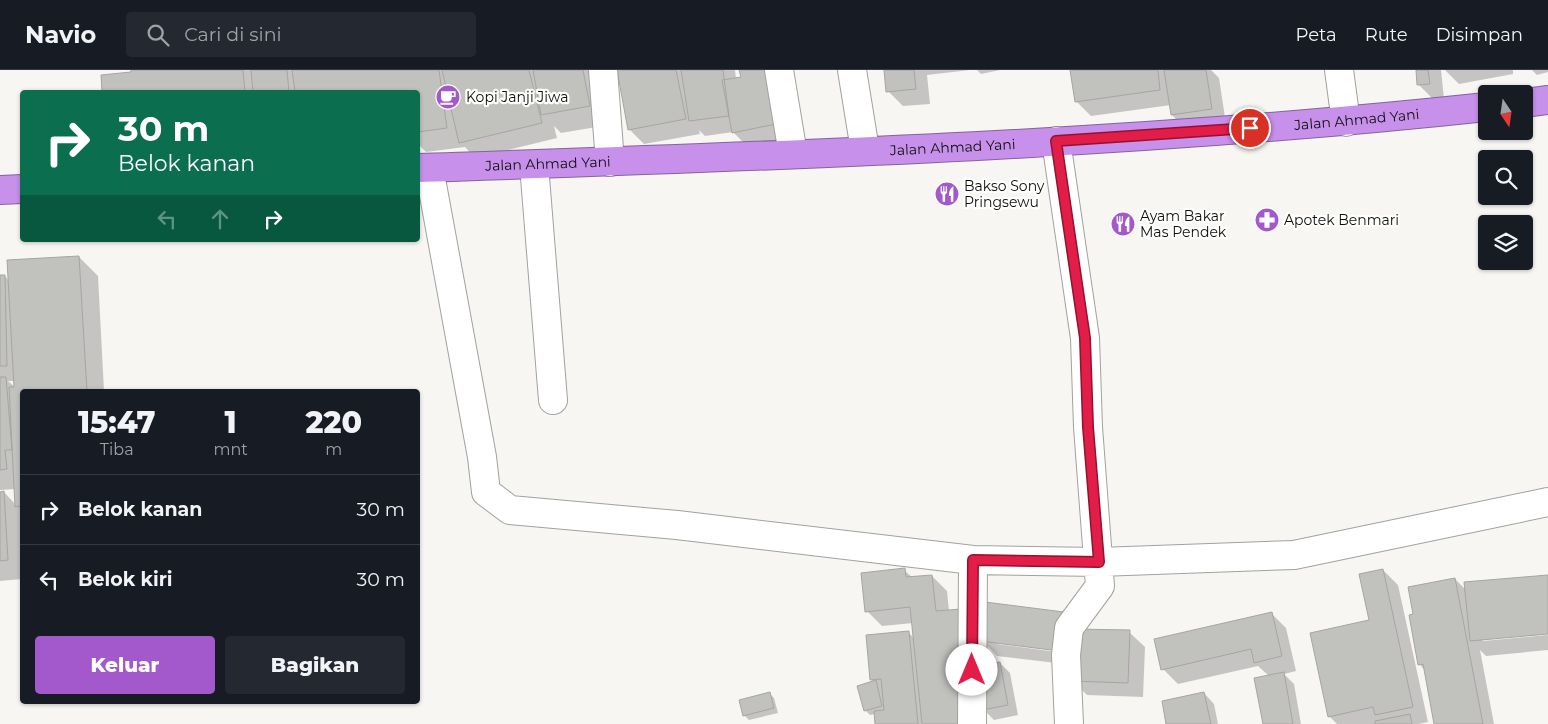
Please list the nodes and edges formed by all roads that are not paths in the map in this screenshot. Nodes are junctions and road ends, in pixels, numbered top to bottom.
1 (603, 70) edge
2 (779, 70) edge
3 (852, 70) edge
4 (1339, 70) edge
5 (1548, 100) edge
6 (1533, 102) edge
7 (1478, 108) edge
8 (1346, 122) junction
9 (1056, 141) junction
10 (865, 150) junction
11 (792, 154) junction
12 (610, 162) junction
13 (534, 165) junction
14 (423, 168) edge
15 (20, 189) edge
16 (0, 190) edge
17 (553, 400) dead end
18 (1548, 502) edge
19 (973, 560) junction
20 (1099, 562) junction
21 (972, 724) edge
22 (1069, 724) edge

1 - 12 street
2 - 11 street
3 - 10 street
4 - 8 street
5 - 6 highway
7 - 8 highway, Jalan Ahmad Yani
8 - 9 highway, Jalan Ahmad Yani
9 - 10 highway, Jalan Ahmad Yani
9 - 20 street
10 - 11 highway, Jalan Ahmad Yani
11 - 12 highway, Jalan Ahmad Yani
12 - 13 highway, Jalan Ahmad Yani
13 - 14 highway, Jalan Ahmad Yani
13 - 17 street
14 - 19 street
15 - 16 highway
18 - 20 street
19 - 20 street
19 - 21 street
20 - 22 street

